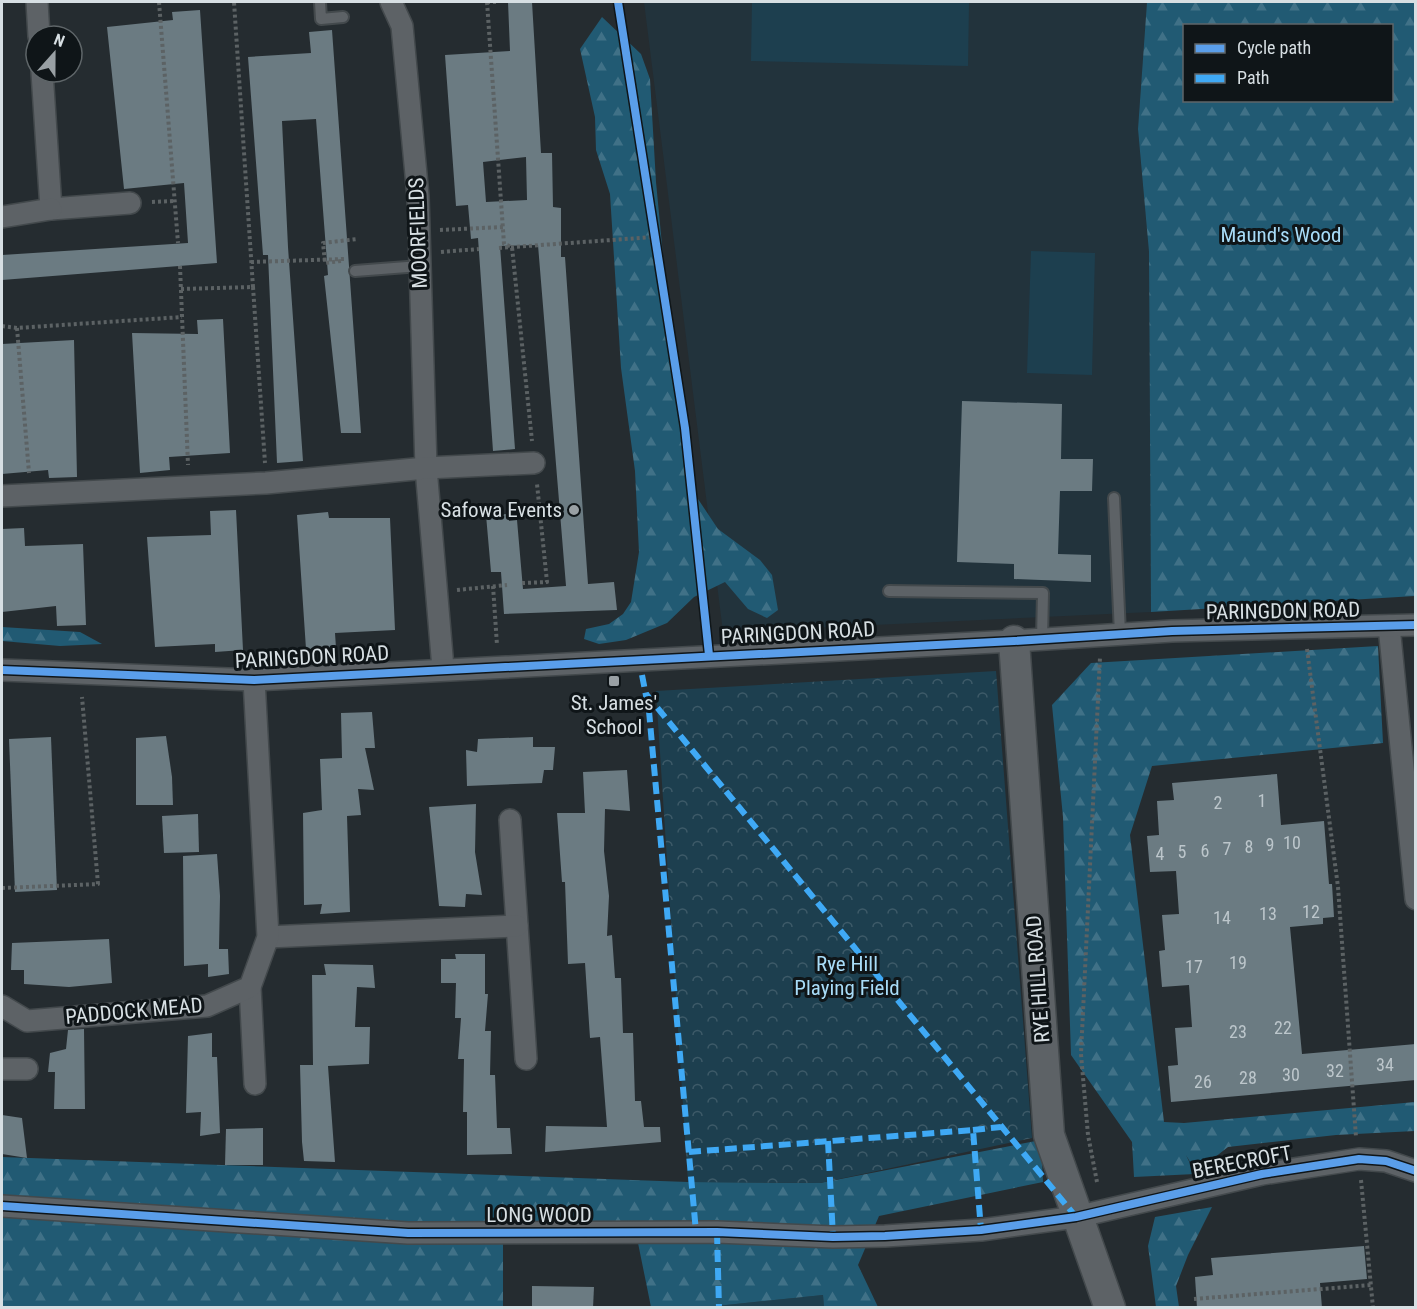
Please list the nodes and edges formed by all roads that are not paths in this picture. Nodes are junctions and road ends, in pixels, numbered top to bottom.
1 (37, 2) edge
2 (320, 2) edge
3 (391, 2) edge
4 (343, 17) dead end
5 (38, 24) edge
6 (43, 84) edge
7 (130, 203) dead end
8 (51, 209) junction
9 (2, 217) edge
10 (420, 266) junction
11 (355, 271) dead end
12 (534, 463) road end
13 (426, 468) junction
14 (2, 496) edge
15 (1114, 498) dead end
16 (889, 591) dead end
17 (1416, 625) edge
18 (1389, 626) junction
19 (1120, 634) junction
20 (1028, 640) junction
21 (443, 668) junction
22 (2, 670) edge
23 (254, 680) junction
24 (510, 820) dead end
25 (1416, 899) edge
26 (517, 927) junction
27 (268, 936) junction
28 (250, 987) junction
29 (2, 1006) edge
30 (526, 1059) dead end
31 (2, 1069) edge
32 (27, 1069) dead end
33 (255, 1084) dead end
34 (1416, 1171) edge
35 (2, 1206) edge
36 (1090, 1213) junction
37 (1110, 1308) edge

1 - 5 street
2 - 4 lane
3 - 10 street, MOORFIELDS
6 - 8 street
7 - 8 street
8 - 9 street
10 - 11 lane
10 - 13 street, MOORFIELDS
12 - 13 street
13 - 14 street
13 - 21 street, MOORFIELDS
15 - 19 lane
16 - 20 lane
17 - 18 street, PARINGDON ROAD
18 - 19 street, PARINGDON ROAD
18 - 25 street
19 - 20 street, PARINGDON ROAD
20 - 21 street, PARINGDON ROAD
20 - 36 street, RYE HILL ROAD
21 - 23 street, PARINGDON ROAD
22 - 23 street, PARINGDON ROAD
23 - 27 street
24 - 26 street
26 - 27 street
26 - 30 street
27 - 28 street
28 - 29 street, PADDOCK MEAD
28 - 33 street
31 - 32 street
34 - 36 street, BERECROFT
35 - 36 street, LONG WOOD
36 - 37 street, RYE HILL ROAD

